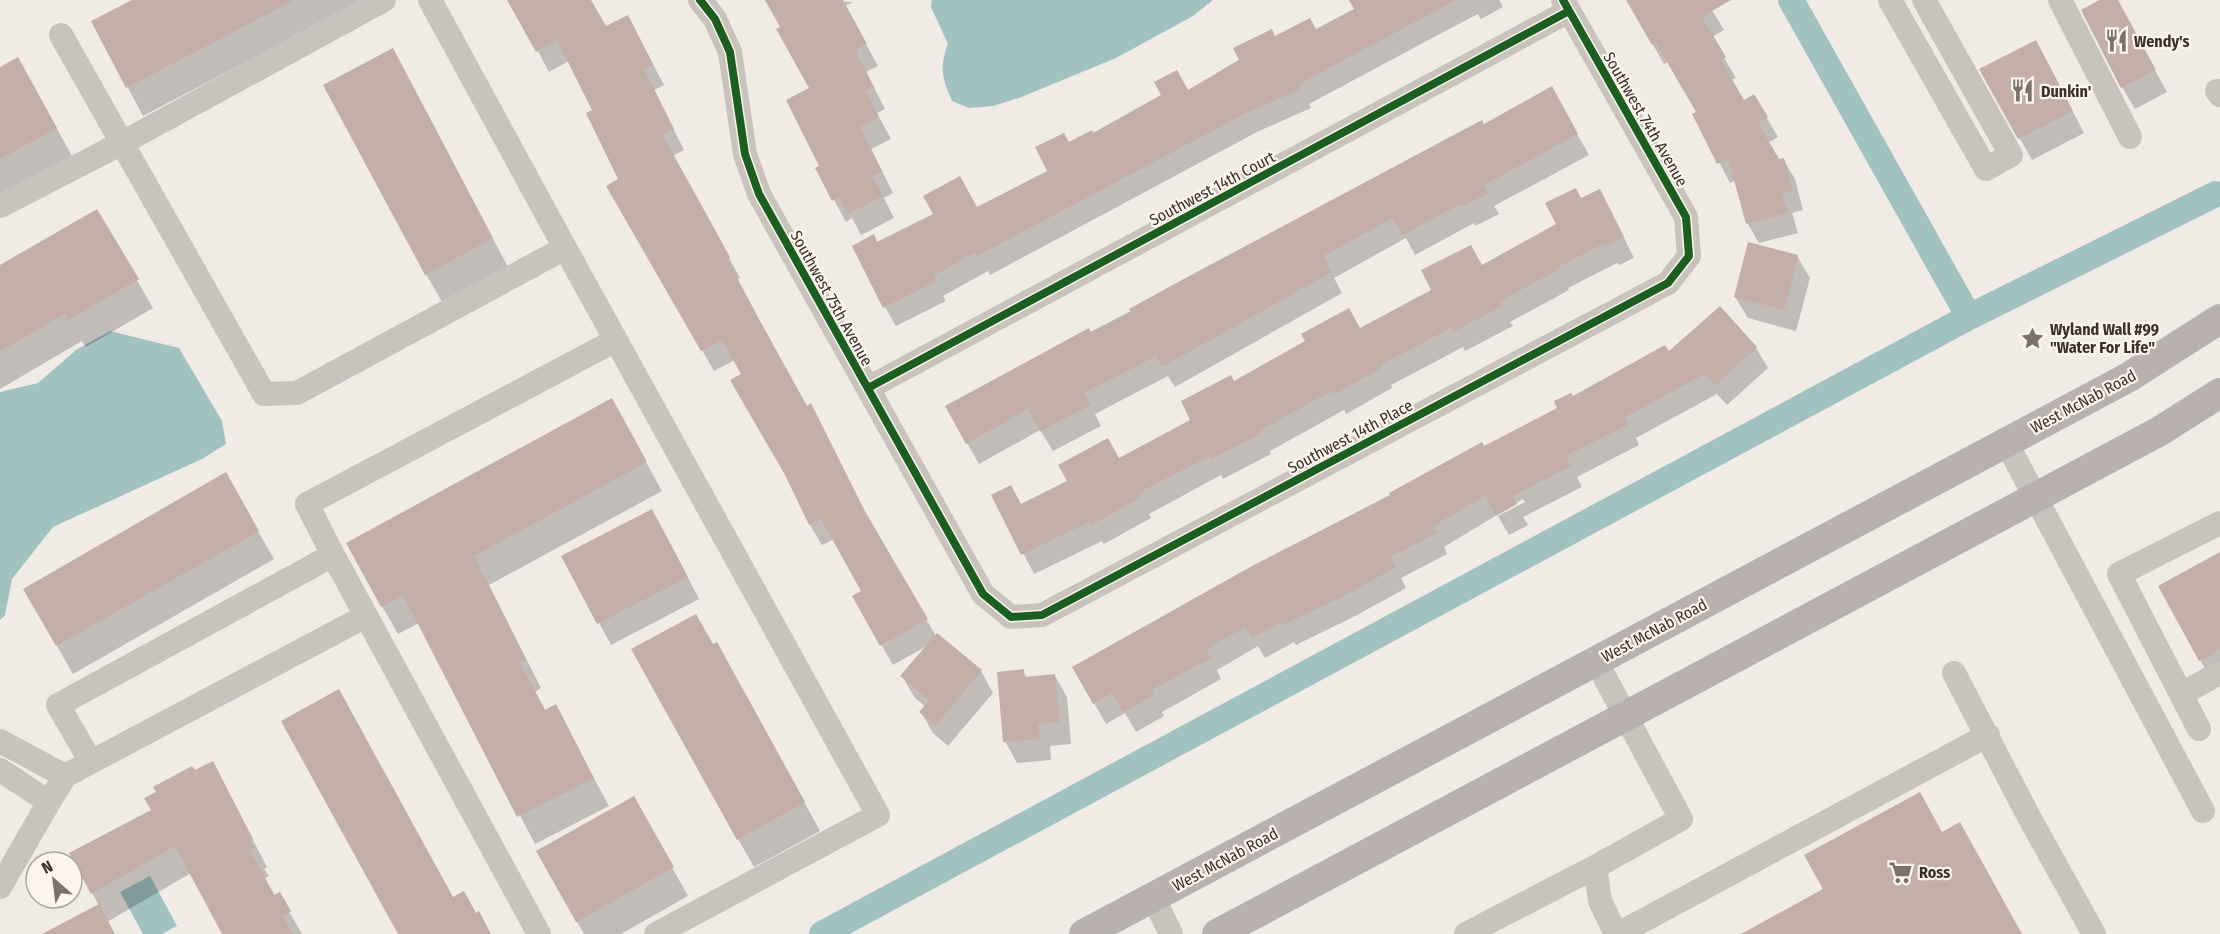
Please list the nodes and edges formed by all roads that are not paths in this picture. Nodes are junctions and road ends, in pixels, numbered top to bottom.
1 (384, 0) edge
2 (430, 0) edge
3 (700, 0) edge
4 (1890, 0) edge
5 (1924, 0) edge
6 (2060, 0) edge
7 (1566, 6) edge
8 (61, 35) dead end
9 (2130, 137) dead end
10 (122, 143) junction
11 (0, 206) edge
12 (565, 248) junction
13 (1689, 256) joint
14 (2220, 319) edge
15 (616, 340) junction
16 (868, 388) junction
17 (2220, 393) edge
18 (2006, 442) junction
19 (2036, 497) junction
20 (2220, 523) edge
21 (333, 555) junction
22 (2119, 574) junction
23 (2083, 585) junction
24 (366, 616) junction
25 (1011, 617) joint
26 (1596, 661) junction
27 (1954, 673) dead end
28 (2220, 673) edge
29 (2181, 694) junction
30 (1626, 716) junction
31 (2199, 729) dead end
32 (1988, 735) junction
33 (0, 741) edge
34 (91, 762) junction
35 (0, 770) edge
36 (65, 776) junction
37 (49, 802) junction
38 (2203, 811) dead end
39 (1595, 867) junction
40 (0, 887) edge
41 (1153, 897) junction
42 (539, 934) edge
43 (656, 934) edge
44 (1084, 934) edge
45 (1171, 934) edge
46 (1216, 934) edge
47 (1466, 934) edge
48 (1617, 934) edge
49 (2094, 934) edge

1 - 10 street
2 - 12 street
3 - 16 street, Southwest 75th Avenue
4 - 5 street
6 - 9 street
7 - 13 street, Southwest 74th Avenue
7 - 16 street, Southwest 14th Court
8 - 10 street
10 - 11 street
10 - 12 street
12 - 15 street
13 - 25 street, Southwest 14th Place
14 - 18 main road, West McNab Road
15 - 21 street
15 - 43 street
16 - 25 street, Southwest 75th Avenue
17 - 19 main road
18 - 19 street
18 - 26 main road, West McNab Road
19 - 23 street
19 - 30 main road
20 - 22 street
21 - 24 street
21 - 34 street
22 - 23 street
22 - 29 street
23 - 38 street
24 - 34 street
24 - 42 street
26 - 30 street
26 - 41 main road, West McNab Road
27 - 32 street
28 - 29 street
29 - 31 street
30 - 39 street
30 - 46 main road
32 - 48 street
32 - 49 street
33 - 36 street
34 - 36 street
35 - 37 street
36 - 37 street
37 - 40 street
39 - 47 street
39 - 48 street
41 - 44 main road, West McNab Road
41 - 45 street

